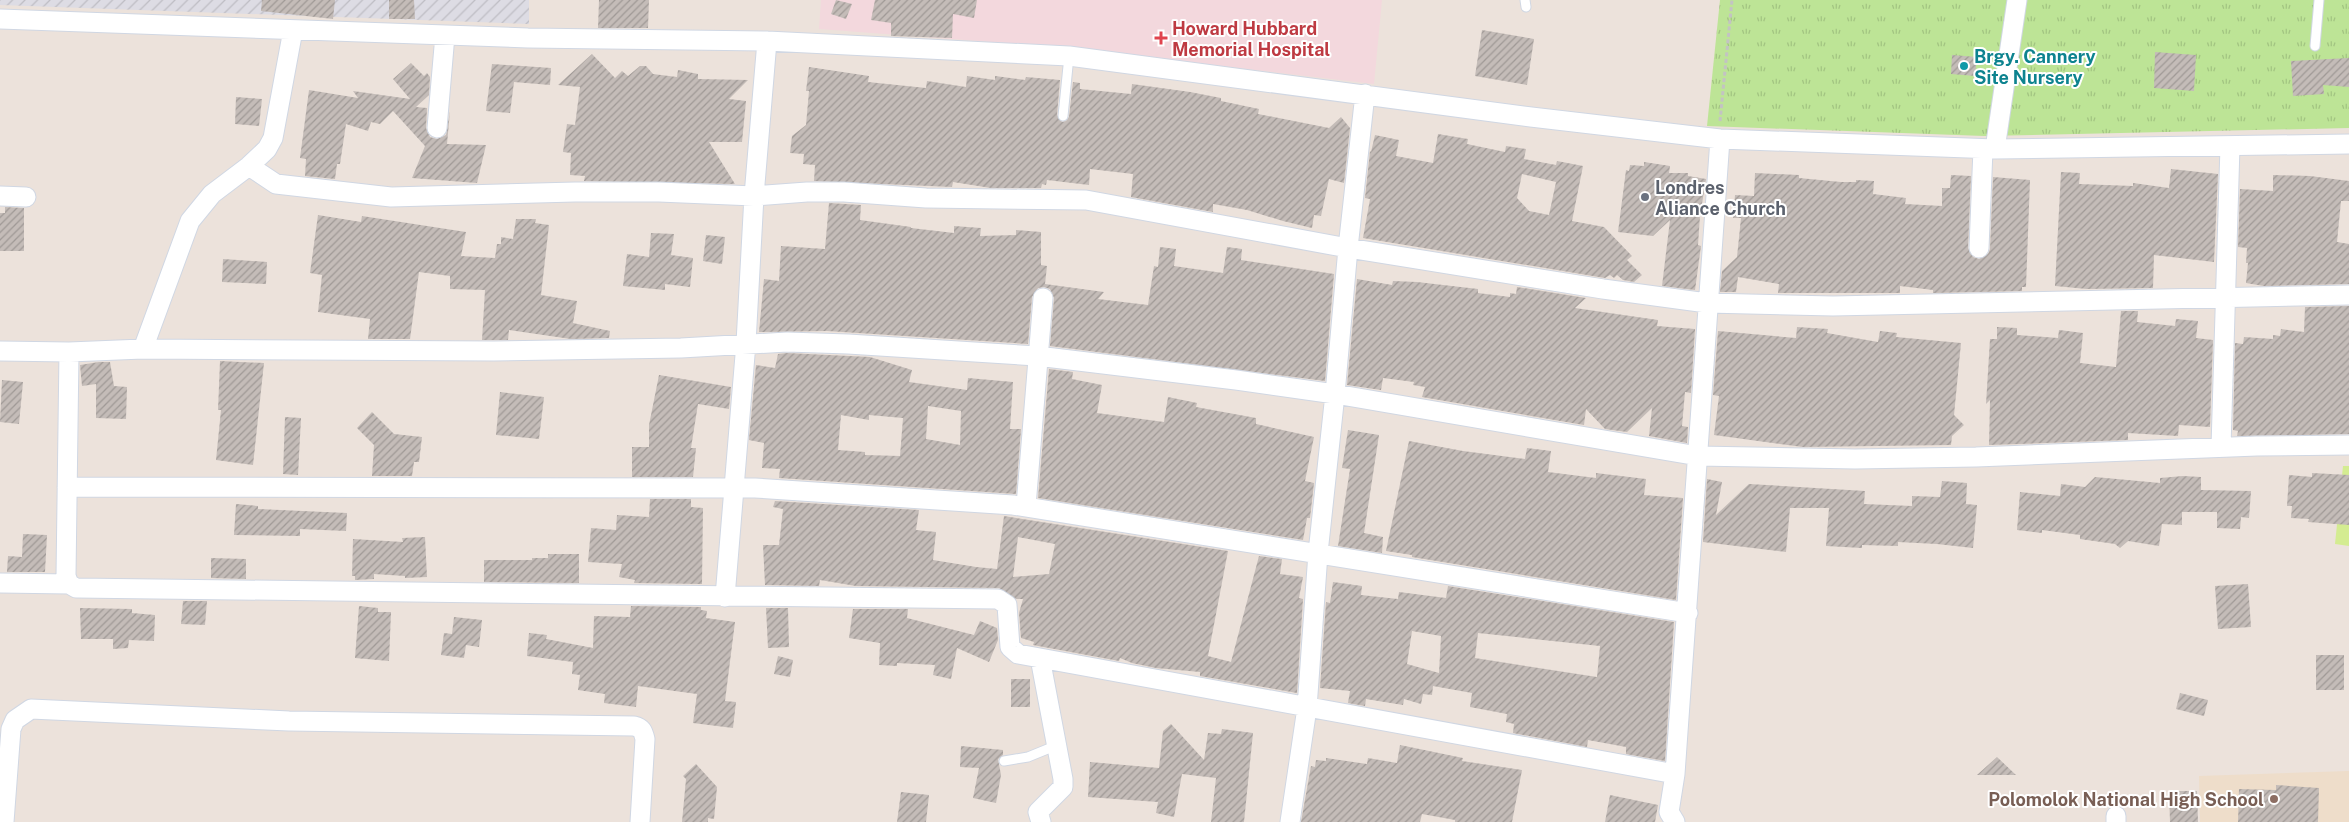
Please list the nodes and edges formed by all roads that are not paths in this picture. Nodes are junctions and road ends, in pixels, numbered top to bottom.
1 (2017, 0) edge
2 (2319, 0) edge
3 (0, 19) edge
4 (293, 30) junction
5 (445, 35) junction
6 (768, 40) junction
7 (2316, 46) dead end
8 (1069, 56) junction
9 (1366, 94) junction
10 (1063, 116) dead end
11 (437, 128) dead end
12 (1720, 139) junction
13 (2349, 144) edge
14 (2230, 146) junction
15 (1989, 149) junction
16 (248, 166) junction
17 (0, 196) edge
18 (754, 196) junction
19 (26, 197) dead end
20 (1348, 248) junction
21 (1979, 248) dead end
22 (2349, 295) edge
23 (1042, 298) dead end
24 (2227, 298) junction
25 (1707, 303) junction
26 (746, 343) junction
27 (143, 349) junction
28 (0, 351) edge
29 (69, 352) junction
30 (1037, 356) junction
31 (1335, 394) junction
32 (2349, 445) edge
33 (2221, 447) junction
34 (1698, 456) junction
35 (67, 487) junction
36 (734, 489) junction
37 (1026, 506) junction
38 (1318, 553) junction
39 (0, 583) edge
40 (69, 584) junction
41 (725, 597) junction
42 (1688, 612) junction
43 (1040, 658) junction
44 (1306, 708) junction
45 (1055, 746) junction
46 (1004, 761) dead end
47 (1675, 774) junction
48 (4, 822) edge
49 (640, 822) edge
50 (1041, 822) edge
51 (1290, 822) edge
52 (1675, 822) edge

1 - 15 street
2 - 7 lane
3 - 4 street
4 - 5 street
4 - 16 street
5 - 6 street
5 - 11 street
6 - 8 street
6 - 18 street
8 - 9 street
8 - 10 lane
9 - 12 street
9 - 20 street
12 - 15 street
12 - 25 street
13 - 14 street
14 - 15 street
14 - 24 street
15 - 21 street
16 - 18 street
16 - 27 street
17 - 19 street
18 - 20 street
18 - 26 street
20 - 25 street
20 - 31 street
22 - 24 street
23 - 30 street
24 - 25 street
24 - 33 street
25 - 34 street
26 - 27 street
26 - 30 street
26 - 36 street
27 - 29 street
28 - 29 street
29 - 35 street
30 - 31 street
30 - 37 street
31 - 34 street
31 - 38 street
32 - 33 street
33 - 34 street
34 - 42 street
35 - 36 street
35 - 40 street
36 - 37 street
36 - 41 street
37 - 38 street
38 - 42 street
38 - 44 street
39 - 40 street
40 - 41 street
41 - 43 street
42 - 47 street
43 - 44 street
43 - 45 street
44 - 47 street
44 - 51 street
45 - 46 lane
45 - 50 street
47 - 52 street
48 - 49 street

